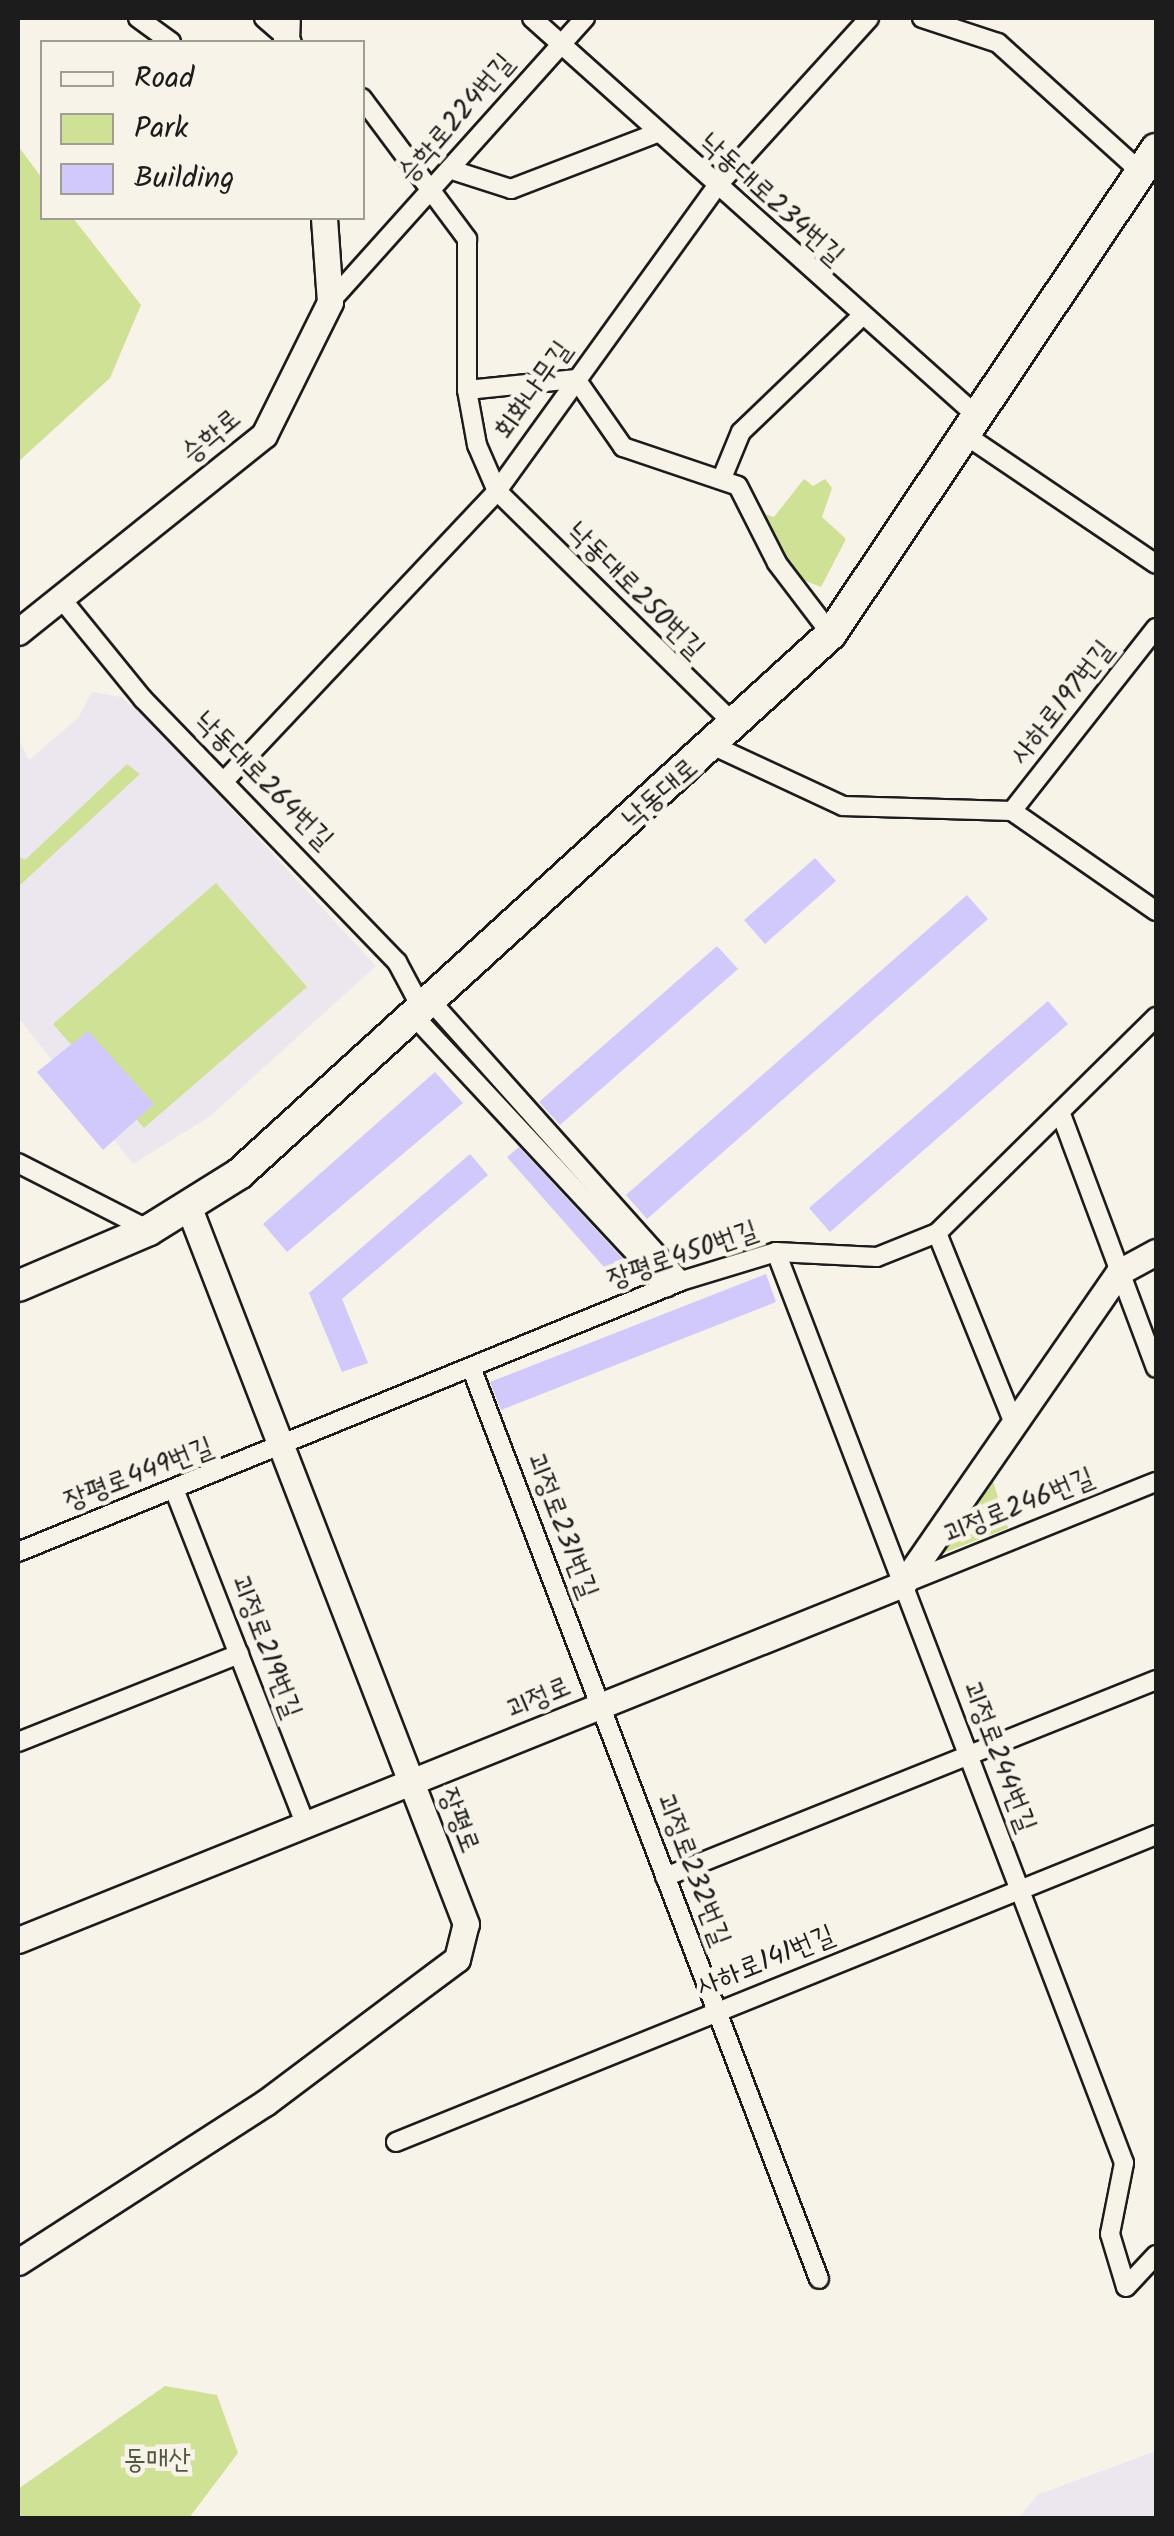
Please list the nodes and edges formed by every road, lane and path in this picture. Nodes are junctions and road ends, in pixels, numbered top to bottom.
1 (138, 18) edge
2 (264, 18) edge
3 (532, 18) edge
4 (585, 18) edge
5 (869, 18) edge
6 (922, 18) edge
7 (287, 35) edge
8 (168, 40) edge
9 (559, 43) junction
10 (365, 102) edge
11 (657, 133) junction
12 (1149, 161) edge
13 (455, 170) junction
14 (716, 187) junction
15 (434, 188) junction
16 (324, 220) edge
17 (330, 302) junction
18 (860, 318) junction
19 (576, 378) junction
20 (468, 390) junction
21 (973, 427) junction
22 (722, 478) junction
23 (497, 491) junction
24 (1156, 564) edge
25 (60, 597) junction
26 (1156, 628) edge
27 (18, 632) edge
28 (831, 634) junction
29 (726, 737) junction
30 (225, 780) junction
31 (1012, 811) junction
32 (1156, 912) edge
33 (421, 1007) junction
34 (1156, 1017) edge
35 (1061, 1114) junction
36 (18, 1163) edge
37 (189, 1208) junction
38 (150, 1230) junction
39 (937, 1233) junction
40 (776, 1252) junction
41 (1156, 1252) edge
42 (1119, 1272) junction
43 (674, 1284) junction
44 (18, 1286) edge
45 (471, 1367) junction
46 (1156, 1368) edge
47 (1014, 1424) junction
48 (281, 1449) junction
49 (1156, 1482) edge
50 (174, 1490) junction
51 (18, 1552) edge
52 (903, 1584) junction
53 (239, 1654) junction
54 (1156, 1680) edge
55 (600, 1706) junction
56 (18, 1742) edge
57 (968, 1756) junction
58 (412, 1785) junction
59 (305, 1824) junction
60 (1156, 1835) edge
61 (665, 1877) junction
62 (1020, 1890) junction
63 (18, 1940) edge
64 (716, 2012) junction
65 (396, 2142) dead end
66 (1156, 2255) edge
67 (18, 2262) edge
68 (819, 2279) dead end

1 - 8 street
2 - 7 street
3 - 9 street, 낙동대로234번길
4 - 9 street, 승학로224번길
5 - 14 street, 회화나무길
6 - 12 street
9 - 11 street, 낙동대로234번길
9 - 13 street, 승학로224번길
10 - 15 street
11 - 13 street
11 - 14 street, 낙동대로234번길
12 - 21 main road, 낙동대로
13 - 15 street, 승학로224번길
14 - 18 street, 낙동대로234번길
14 - 19 street, 회화나무길
15 - 17 street, 승학로224번길
15 - 20 street
16 - 17 main road
17 - 25 main road, 승학로
18 - 21 street, 낙동대로234번길
18 - 22 street
19 - 20 street
19 - 22 street
19 - 23 street, 회화나무길
20 - 23 street
21 - 24 street, 낙동대로234번길
21 - 28 main road, 낙동대로
22 - 28 street
23 - 29 street, 낙동대로250번길
23 - 30 street, 회화나무길
25 - 27 main road, 승학로
25 - 30 street, 낙동대로264번길
26 - 31 street, 사하로197번길
28 - 29 main road, 낙동대로
29 - 31 street, 낙동대로250번길
29 - 33 main road, 낙동대로
30 - 33 street, 낙동대로264번길
31 - 32 street
33 - 37 main road, 낙동대로
33 - 43 street, 낙동대로264번길
34 - 35 street, 장평로450번길
35 - 39 street, 장평로450번길
35 - 42 street
36 - 38 street
37 - 38 main road, 낙동대로
37 - 48 main road, 장평로
38 - 44 main road, 낙동대로
39 - 40 street, 장평로450번길
39 - 47 street
40 - 43 street, 장평로450번길
40 - 52 street, 괴정로244번길
41 - 42 main road
42 - 46 street
42 - 47 main road
43 - 45 street, 장평로450번길
45 - 48 street, 장평로450번길
45 - 55 street, 괴정로231번길
47 - 52 main road
48 - 50 street, 장평로449번길
48 - 58 main road, 장평로
49 - 52 street, 괴정로246번길
50 - 51 street, 장평로449번길
50 - 53 street, 괴정로219번길
52 - 55 main road, 괴정로
52 - 57 street, 괴정로244번길
53 - 56 street
53 - 59 street, 괴정로219번길
54 - 57 street
55 - 58 main road, 괴정로
55 - 61 street, 괴정로232번길
57 - 61 street
57 - 62 street, 괴정로244번길
58 - 59 main road, 괴정로
58 - 67 main road, 장평로
59 - 63 main road, 괴정로
60 - 62 street, 사하로141번길
61 - 64 street, 괴정로232번길
62 - 64 street, 사하로141번길
62 - 66 street, 괴정로244번길
64 - 65 street, 사하로141번길
64 - 68 street, 괴정로232번길

